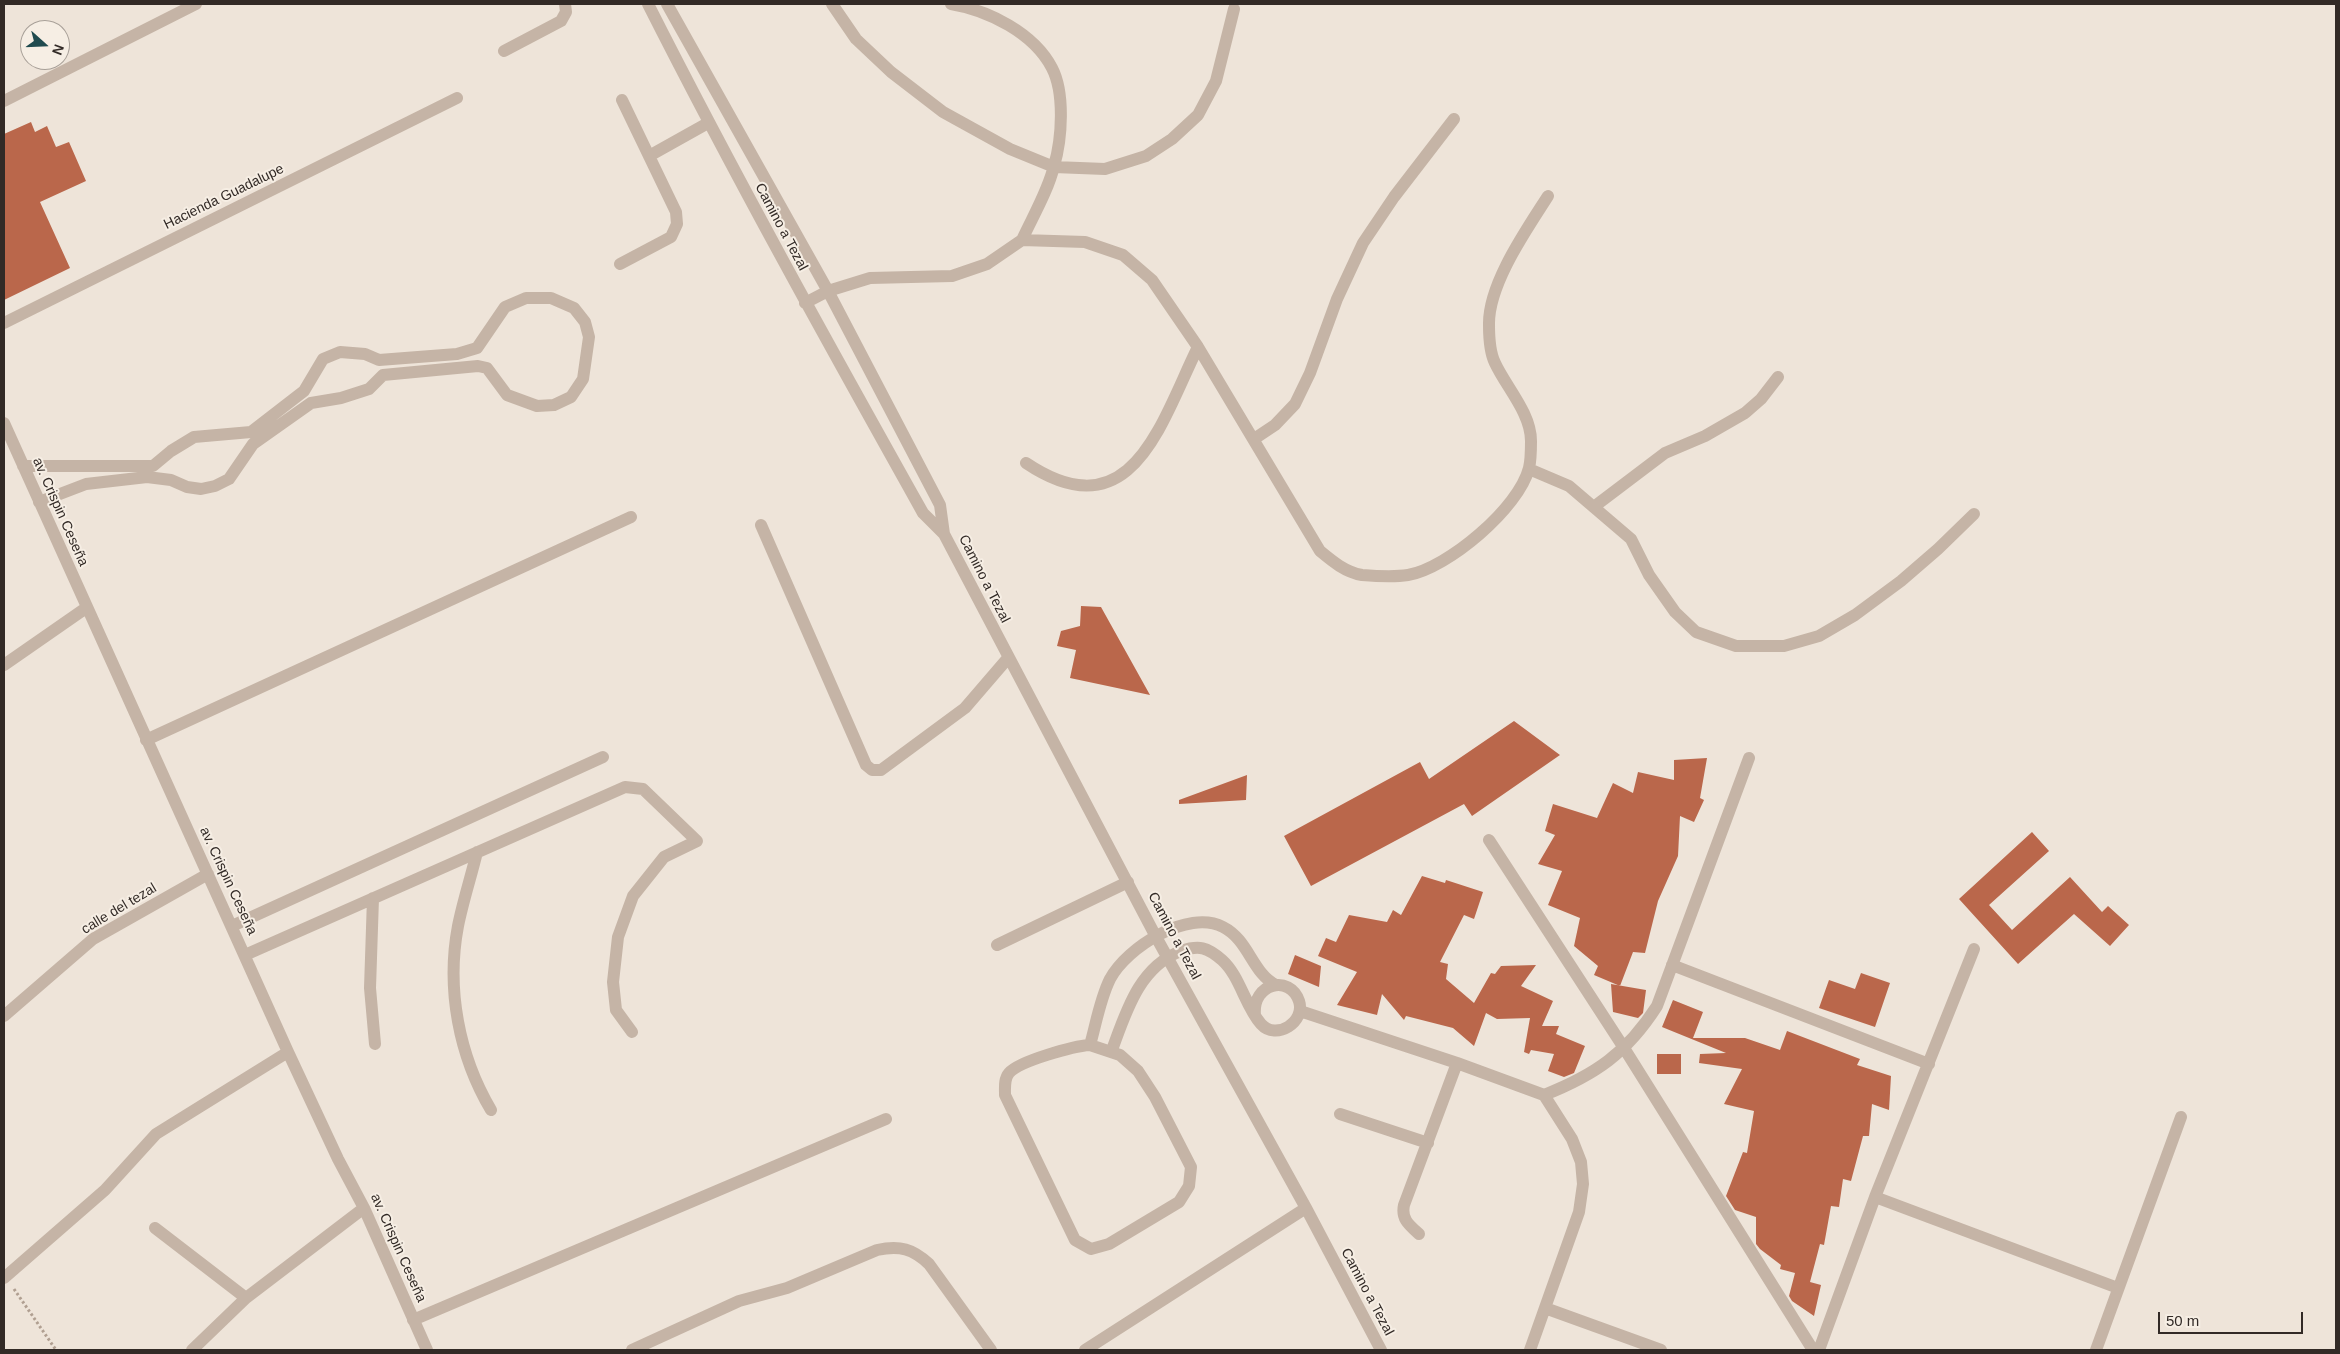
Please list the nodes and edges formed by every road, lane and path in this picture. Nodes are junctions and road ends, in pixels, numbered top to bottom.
1 (196, 4) edge
2 (565, 4) edge
3 (648, 4) edge
4 (667, 4) edge
5 (832, 4) edge
6 (951, 4) edge
7 (1234, 8) dead end
8 (504, 51) dead end
9 (457, 98) dead end
10 (622, 100) dead end
11 (4, 101) edge
12 (1454, 119) dead end
13 (708, 123) junction
14 (648, 156) junction
15 (1054, 167) junction
16 (1548, 196) dead end
17 (1022, 240) junction
18 (620, 264) dead end
19 (828, 291) junction
20 (805, 303) junction
21 (4, 323) edge
22 (1198, 347) junction
23 (1778, 377) dead end
24 (4, 423) edge
25 (1254, 439) junction
26 (1026, 463) dead end
27 (24, 466) junction
28 (1529, 469) junction
29 (39, 502) junction
30 (1595, 506) junction
31 (1974, 514) dead end
32 (631, 517) dead end
33 (761, 525) dead end
34 (944, 534) junction
35 (86, 608) junction
36 (1008, 658) junction
37 (4, 665) edge
38 (146, 740) junction
39 (603, 757) dead end
40 (1749, 758) dead end
41 (1489, 840) dead end
42 (477, 852) junction
43 (208, 874) junction
44 (1128, 882) junction
45 (373, 898) junction
46 (232, 926) junction
47 (1155, 935) junction
48 (997, 945) dead end
49 (1974, 949) dead end
50 (245, 955) junction
51 (1167, 956) junction
52 (1672, 965) junction
53 (1276, 985) junction
54 (1300, 1011) junction
55 (4, 1016) edge
56 (1255, 1016) junction
57 (632, 1032) dead end
58 (375, 1044) dead end
59 (1090, 1045) junction
60 (1624, 1048) junction
61 (1112, 1050) junction
62 (288, 1052) junction
63 (1457, 1063) junction
64 (1929, 1064) junction
65 (1544, 1095) junction
66 (491, 1110) dead end
67 (1340, 1114) dead end
68 (2181, 1117) dead end
69 (886, 1119) dead end
70 (1428, 1143) junction
71 (1875, 1197) junction
72 (364, 1208) junction
73 (1306, 1208) junction
74 (155, 1228) dead end
75 (1419, 1234) dead end
76 (4, 1277) edge
77 (2118, 1288) junction
78 (246, 1298) junction
79 (1545, 1308) junction
80 (413, 1320) junction
81 (56, 1350) edge
82 (192, 1350) edge
83 (427, 1350) edge
84 (632, 1350) edge
85 (991, 1350) edge
86 (1085, 1350) edge
87 (1381, 1350) edge
88 (1530, 1350) edge
89 (1661, 1350) edge
90 (1814, 1350) edge
91 (1819, 1350) edge
92 (2096, 1350) edge

1 - 11 street
2 - 8 street
3 - 13 street, Camino a Tezal
4 - 19 street, Camino a Tezal
5 - 15 street
6 - 15 street
7 - 15 street
9 - 21 street, Hacienda Guadalupe
10 - 14 street
12 - 25 street
13 - 14 street
13 - 20 street, Camino a Tezal
14 - 18 street
15 - 17 street
16 - 28 street
17 - 19 street
17 - 22 street
19 - 20 street
19 - 34 street, Camino a Tezal
20 - 34 street, Camino a Tezal
22 - 25 street
22 - 26 street
23 - 30 street
24 - 27 street, av. Crispin Ceseña
25 - 28 street
27 - 29 street, av. Crispin Ceseña
27 - 29 street
28 - 30 street
29 - 35 street, av. Crispin Ceseña
30 - 31 street
32 - 38 street
33 - 36 street
34 - 36 street, Camino a Tezal
35 - 37 street
35 - 38 street, av. Crispin Ceseña
36 - 44 street, Camino a Tezal
38 - 43 street, av. Crispin Ceseña
39 - 46 street
40 - 52 street
41 - 60 street
42 - 45 street
42 - 57 street
42 - 66 street
43 - 46 street, av. Crispin Ceseña
43 - 55 street, calle del tezal
44 - 47 street, Camino a Tezal
44 - 48 street
45 - 50 street
45 - 58 street
46 - 50 street, av. Crispin Ceseña
47 - 51 street, Camino a Tezal
47 - 53 street
47 - 59 street
49 - 64 street
50 - 62 street, av. Crispin Ceseña
51 - 56 street
51 - 61 street
51 - 73 street, Camino a Tezal
52 - 60 street
52 - 64 street
53 - 54 street
53 - 56 street
54 - 56 street
54 - 63 street
59 - 61 street
59 - 61 street
60 - 65 street
60 - 90 street
62 - 72 street, av. Crispin Ceseña
62 - 76 street
63 - 65 street
63 - 70 street
64 - 71 street
65 - 79 street
67 - 70 street
68 - 77 street
69 - 80 street
70 - 75 street
71 - 77 street
71 - 91 street
72 - 78 street
72 - 80 street, av. Crispin Ceseña
73 - 86 street
73 - 87 street, Camino a Tezal
74 - 78 street
76 - 81 path
77 - 92 street
78 - 82 street
79 - 88 street
79 - 89 street
80 - 83 street, av. Crispin Ceseña
84 - 85 street

